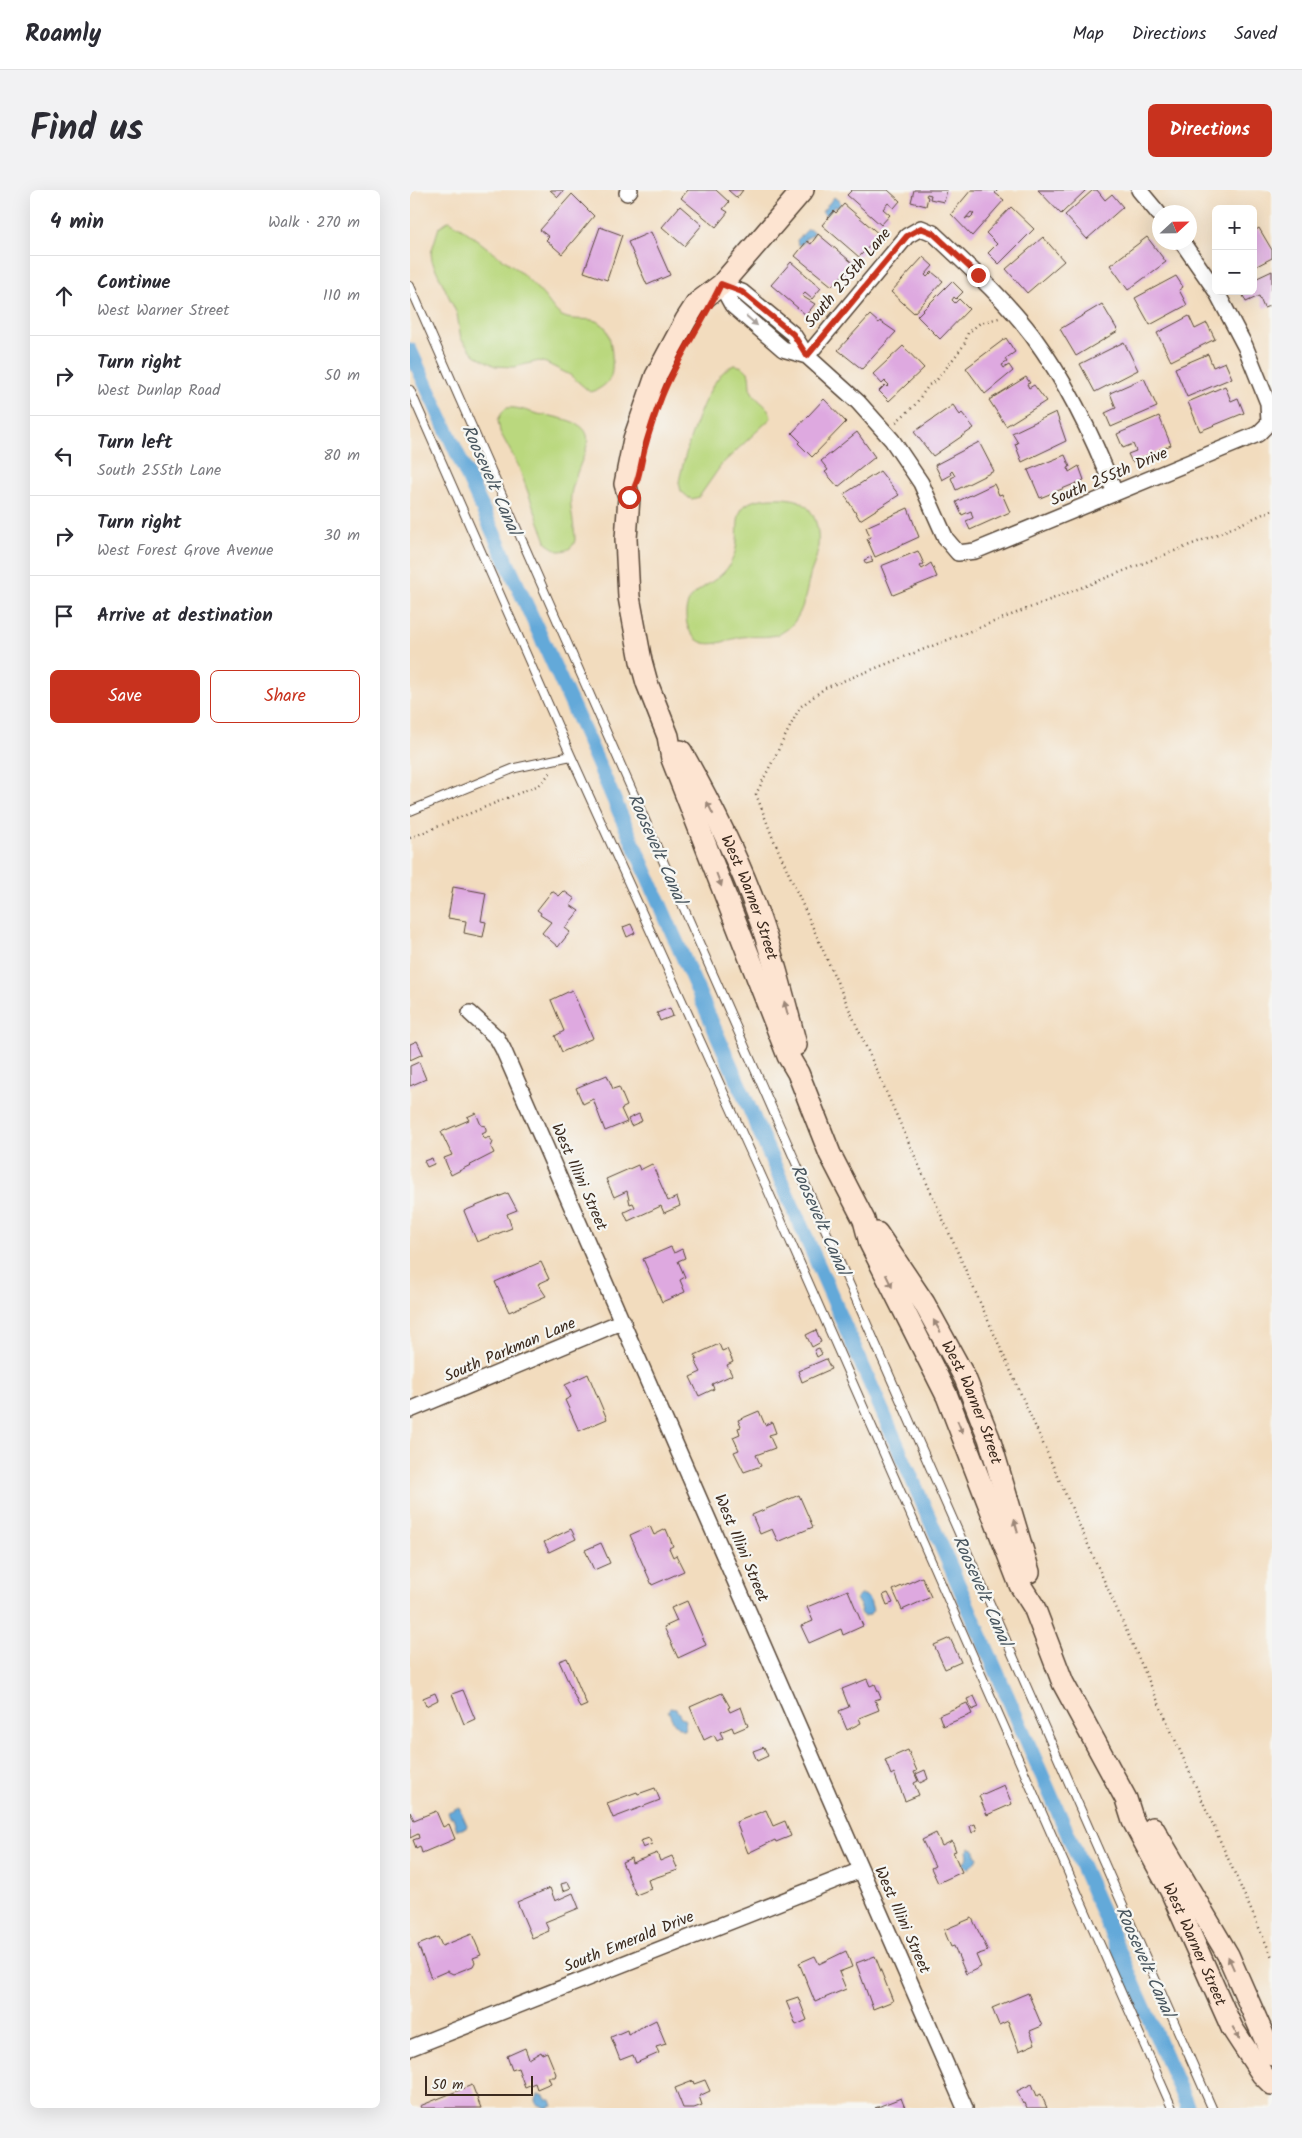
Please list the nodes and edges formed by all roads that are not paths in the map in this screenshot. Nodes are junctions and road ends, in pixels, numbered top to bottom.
1 (803, 190) edge
2 (1139, 190) edge
3 (1152, 205) edge
4 (1188, 250) edge
5 (721, 284) junction
6 (1212, 285) edge
7 (410, 286) edge
8 (1218, 295) edge
9 (807, 356) junction
10 (410, 390) edge
11 (1115, 493) junction
12 (571, 756) junction
13 (410, 811) edge
14 (470, 1013) dead end
15 (623, 1321) junction
16 (410, 1410) edge
17 (1126, 1799) junction
18 (861, 1870) junction
19 (410, 2048) edge
20 (1272, 2055) edge
21 (1272, 2084) edge
22 (965, 2108) edge
23 (1172, 2108) edge
24 (1212, 2108) edge

1 - 5 street, West Warner Street
2 - 3 street
4 - 6 street
5 - 9 street
5 - 17 street, West Warner Street
7 - 24 lane
8 - 11 street, South 255th Drive
9 - 11 street, South 255th Drive
9 - 11 street, South 255th Lane
10 - 12 lane
12 - 13 lane
12 - 23 lane
14 - 15 street, West Illini Street
15 - 16 street, South Parkman Lane
15 - 18 street, West Illini Street
20 -> 17 street, West Warner Street
17 -> 21 street, West Warner Street
18 - 19 street, South Emerald Drive
18 - 22 street, West Illini Street

